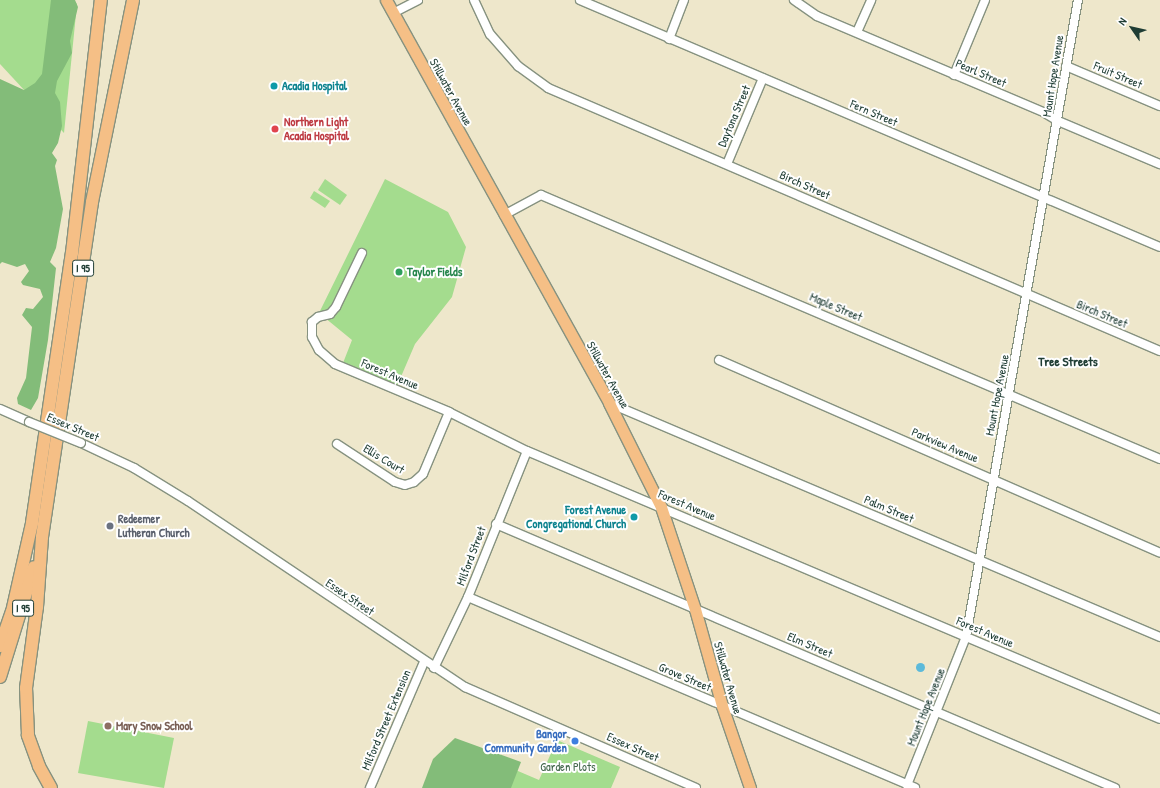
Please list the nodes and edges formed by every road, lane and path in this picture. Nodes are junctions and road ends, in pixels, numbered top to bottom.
1 (101, 0) edge
2 (133, 0) edge
3 (386, 0) edge
4 (418, 0) edge
5 (474, 0) edge
6 (580, 0) edge
7 (684, 0) edge
8 (794, 0) edge
9 (871, 0) edge
10 (984, 0) edge
11 (1078, 0) edge
12 (393, 13) junction
13 (857, 32) junction
14 (669, 39) junction
15 (1066, 66) junction
16 (954, 75) junction
17 (763, 78) junction
18 (1160, 106) edge
19 (1058, 121) junction
20 (727, 164) junction
21 (1160, 164) edge
22 (1042, 197) junction
23 (504, 215) junction
24 (1160, 247) edge
25 (362, 253) dead end
26 (1028, 296) junction
27 (1160, 351) edge
28 (719, 360) dead end
29 (1010, 394) junction
30 (609, 403) junction
31 (0, 409) edge
32 (449, 412) junction
33 (338, 444) dead end
34 (527, 451) junction
35 (1160, 459) edge
36 (993, 479) junction
37 (661, 507) junction
38 (496, 524) junction
39 (42, 537) junction
40 (1160, 553) edge
41 (980, 561) junction
42 (468, 597) junction
43 (695, 609) junction
44 (966, 637) junction
45 (1160, 637) edge
46 (0, 646) edge
47 (424, 662) junction
48 (434, 668) junction
49 (0, 677) edge
50 (722, 706) junction
51 (937, 711) junction
52 (1160, 719) edge
53 (911, 786) edge
54 (51, 788) edge
55 (370, 788) edge
56 (696, 788) edge
57 (750, 788) edge
58 (1115, 788) edge

1 - 46 highway, I 95
2 - 39 highway, I 95
3 - 12 main road, Stillwater Avenue
4 - 12 street
5 - 20 street, Birch Street
6 - 14 street, Fern Street
7 - 14 street
8 - 13 street, Pearl Street
9 - 13 street
10 - 16 street
11 - 15 street, Mount Hope Avenue
12 - 23 main road, Stillwater Avenue
13 - 16 street, Pearl Street
14 - 17 street, Fern Street
15 - 18 street, Fruit Street
15 - 19 street, Mount Hope Avenue
16 - 19 street, Pearl Street
17 - 20 street, Daytona Street
17 - 22 street, Fern Street
19 - 21 street, Pearl Street
19 - 22 street, Mount Hope Avenue
20 - 26 street, Birch Street
22 - 24 street, Fern Street
22 - 26 street, Mount Hope Avenue
23 - 29 street, Maple Street
23 - 30 main road, Stillwater Avenue
25 - 32 street, Forest Avenue
26 - 27 street, Birch Street
26 - 29 street, Mount Hope Avenue
28 - 36 street, Parkview Avenue
29 - 35 street, Maple Street
29 - 36 street, Mount Hope Avenue
30 - 37 main road, Stillwater Avenue
30 - 41 street, Palm Street
31 - 47 street, Essex Street, bridge
32 - 33 street, Ellis Court
32 - 34 street, Forest Avenue
34 - 37 street, Forest Avenue
34 - 38 street, Milford Street
36 - 40 street, Parkview Avenue
36 - 41 street, Mount Hope Avenue
37 - 43 main road, Stillwater Avenue
37 - 44 street, Forest Avenue
38 - 42 street, Milford Street
38 - 43 street, Elm Street
39 - 49 highway, I 95
39 - 54 highway
41 - 44 street, Mount Hope Avenue
41 - 45 street, Palm Street
42 - 48 street, Milford Street
42 - 50 street, Grove Street
43 - 50 main road, Stillwater Avenue
43 - 51 street, Elm Street
44 - 51 street, Mount Hope Avenue
44 - 52 street, Forest Avenue
47 - 48 street, Essex Street
47 - 55 street, Milford Street Extension
48 - 56 street, Essex Street
50 - 53 street, Grove Street
50 - 57 main road, Stillwater Avenue
51 - 53 street, Mount Hope Avenue
51 - 58 street, Elm Street

